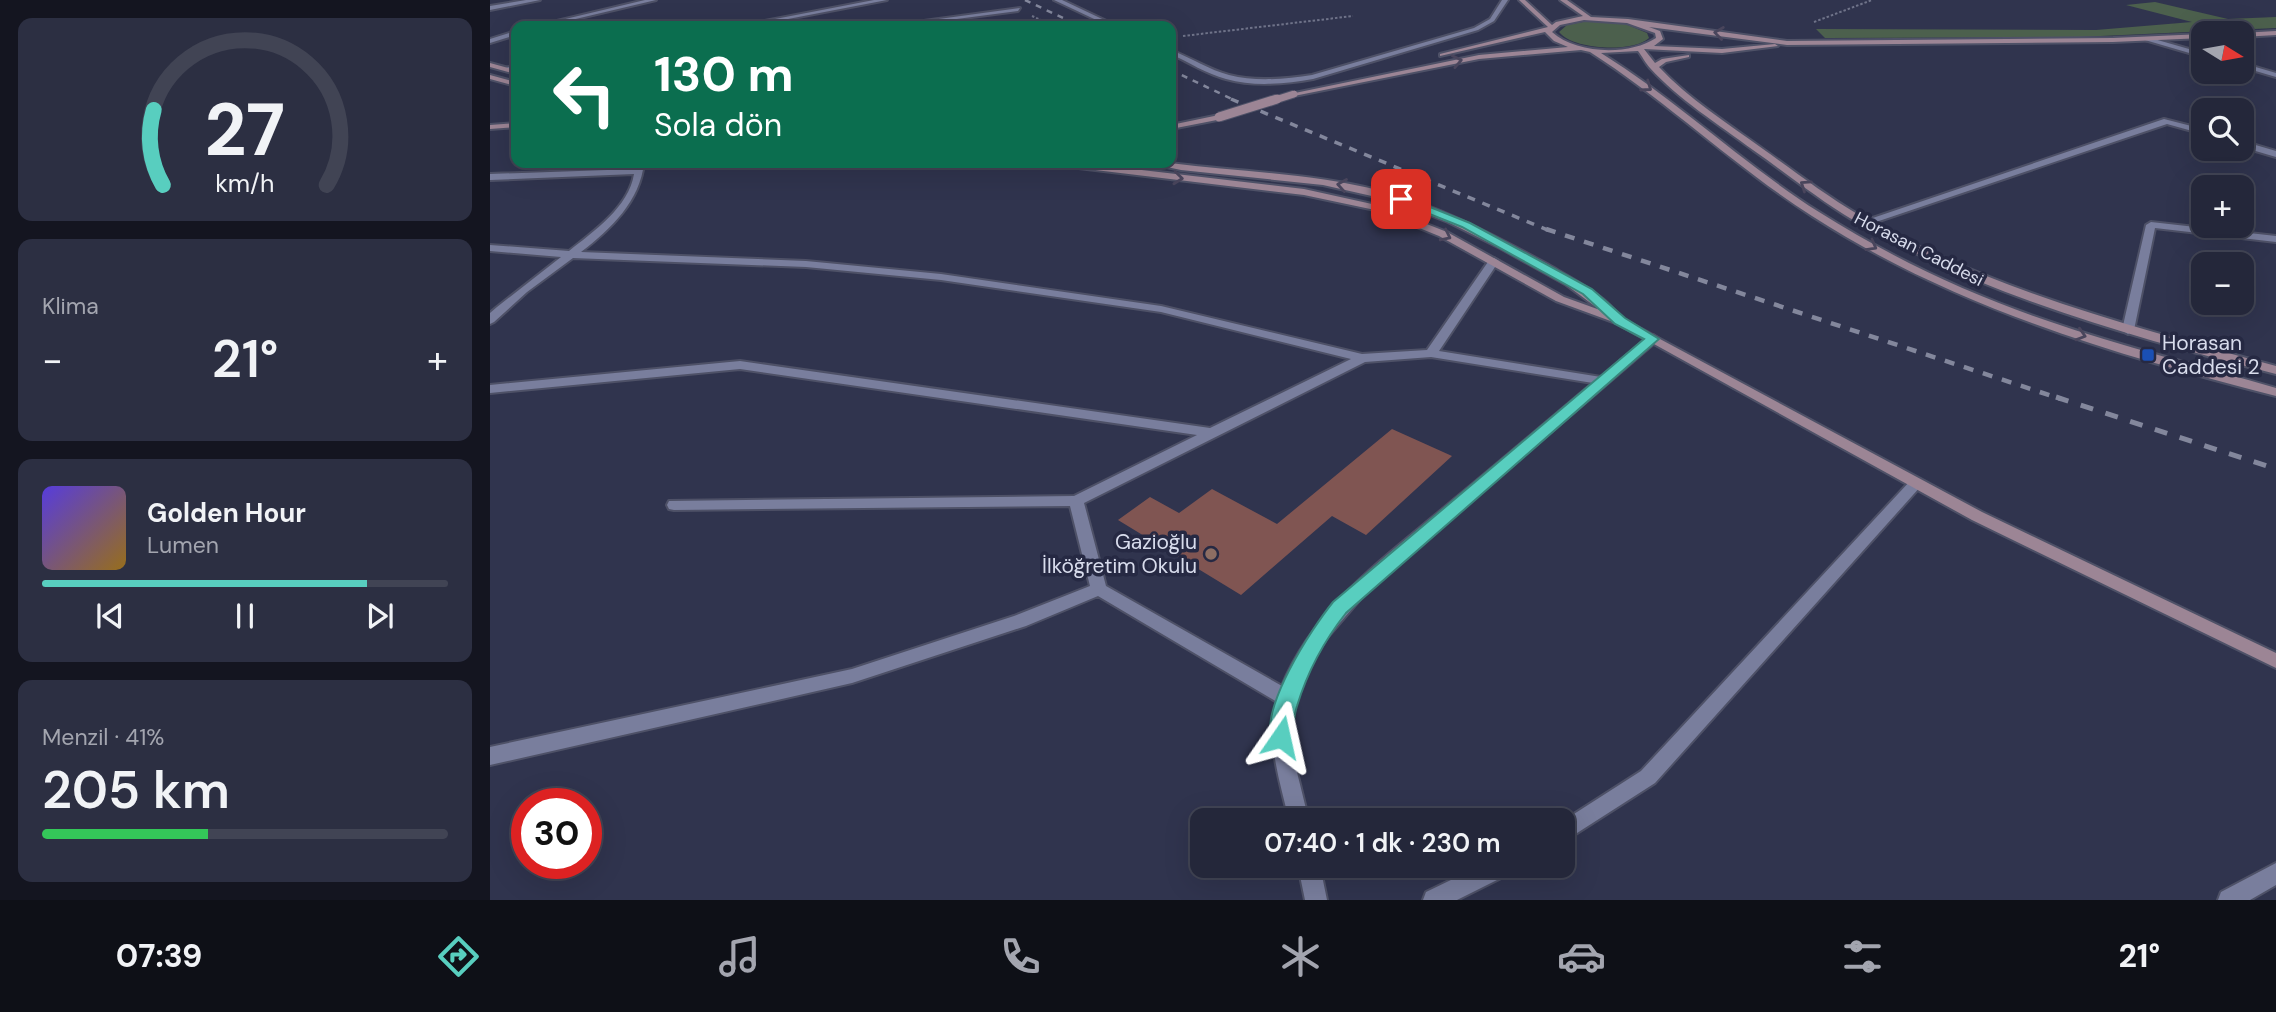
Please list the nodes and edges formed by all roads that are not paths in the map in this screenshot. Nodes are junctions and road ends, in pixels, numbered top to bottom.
1 (537, 0) edge
2 (653, 0) edge
3 (884, 0) edge
4 (1057, 0) edge
5 (1505, 0) edge
6 (1522, 0) edge
7 (1563, 0) edge
8 (490, 8) edge
9 (1018, 9) dead end
10 (1589, 18) junction
11 (561, 21) edge
12 (768, 21) edge
13 (928, 21) edge
14 (1103, 21) edge
15 (1637, 23) junction
16 (1550, 28) junction
17 (2276, 33) edge
18 (2254, 34) edge
19 (511, 35) edge
20 (2191, 37) edge
21 (2147, 39) junction
22 (490, 41) edge
23 (1787, 43) junction
24 (1643, 48) junction
25 (1587, 49) junction
26 (1723, 51) junction
27 (2191, 52) edge
28 (1176, 54) edge
29 (490, 65) edge
30 (1653, 68) junction
31 (511, 69) edge
32 (2254, 69) edge
33 (2276, 75) edge
34 (490, 77) edge
35 (511, 82) edge
36 (1294, 94) junction
37 (1219, 117) junction
38 (1176, 120) edge
39 (511, 125) edge
40 (1176, 126) edge
41 (490, 127) edge
42 (2191, 128) edge
43 (2254, 148) edge
44 (2276, 154) edge
45 (1176, 166) edge
46 (625, 168) edge
47 (640, 168) edge
48 (1105, 168) edge
49 (490, 177) edge
50 (1866, 222) junction
51 (2276, 239) edge
52 (490, 248) edge
53 (573, 255) junction
54 (1494, 261) junction
55 (490, 320) edge
56 (1620, 321) junction
57 (2127, 330) junction
58 (1653, 339) junction
59 (1431, 353) junction
60 (1362, 358) junction
61 (2276, 370) edge
62 (1603, 381) junction
63 (490, 389) edge
64 (2276, 392) edge
65 (1212, 433) junction
66 (1916, 483) junction
67 (1076, 501) junction
68 (674, 505) dead end
69 (1099, 589) junction
70 (2276, 661) edge
71 (1288, 699) junction
72 (490, 756) edge
73 (1296, 808) edge
74 (1575, 824) edge
75 (2276, 873) edge
76 (1311, 878) edge
77 (1479, 878) edge
78 (1316, 900) edge
79 (1434, 900) edge
80 (2229, 900) edge

1 - 8 street
2 - 11 street
3 - 12 street
4 - 14 street
5 - 28 street
6 - 16 street
7 - 10 street
9 - 13 street
10 - 15 street
10 - 16 street
23 -> 15 street
15 - 24 street
16 - 25 street
16 - 36 street
17 - 18 street
19 - 22 street
20 - 21 street
21 - 23 street
21 - 27 street
23 - 26 street
24 - 25 street
24 - 26 street
24 - 30 street, Horasan Caddesi
36 -> 25 street
25 -> 64 street, Horasan Caddesi
26 - 30 street
29 - 31 street
50 -> 30 street, Horasan Caddesi
32 - 33 street
34 - 35 street
36 - 37 street, bridge
37 - 38 street
37 - 40 street
39 - 41 street
42 - 50 street
43 - 44 street
56 -> 45 street
46 - 49 street
47 - 53 street
48 -> 54 street
50 - 57 street, Horasan Caddesi
51 - 57 street
52 - 53 street
53 - 55 street
53 - 60 street
54 - 56 street
54 - 59 street
56 - 58 street
57 - 61 street, Horasan Caddesi
58 - 62 street
58 - 66 street
59 - 60 street
59 - 62 street
60 - 65 street
62 - 71 street
63 - 65 street
65 - 67 street
66 - 70 street
66 - 74 street
67 - 68 street
67 - 69 street
69 - 71 street
69 - 72 street
71 - 73 street
75 - 80 street
76 - 78 street
77 - 79 street

